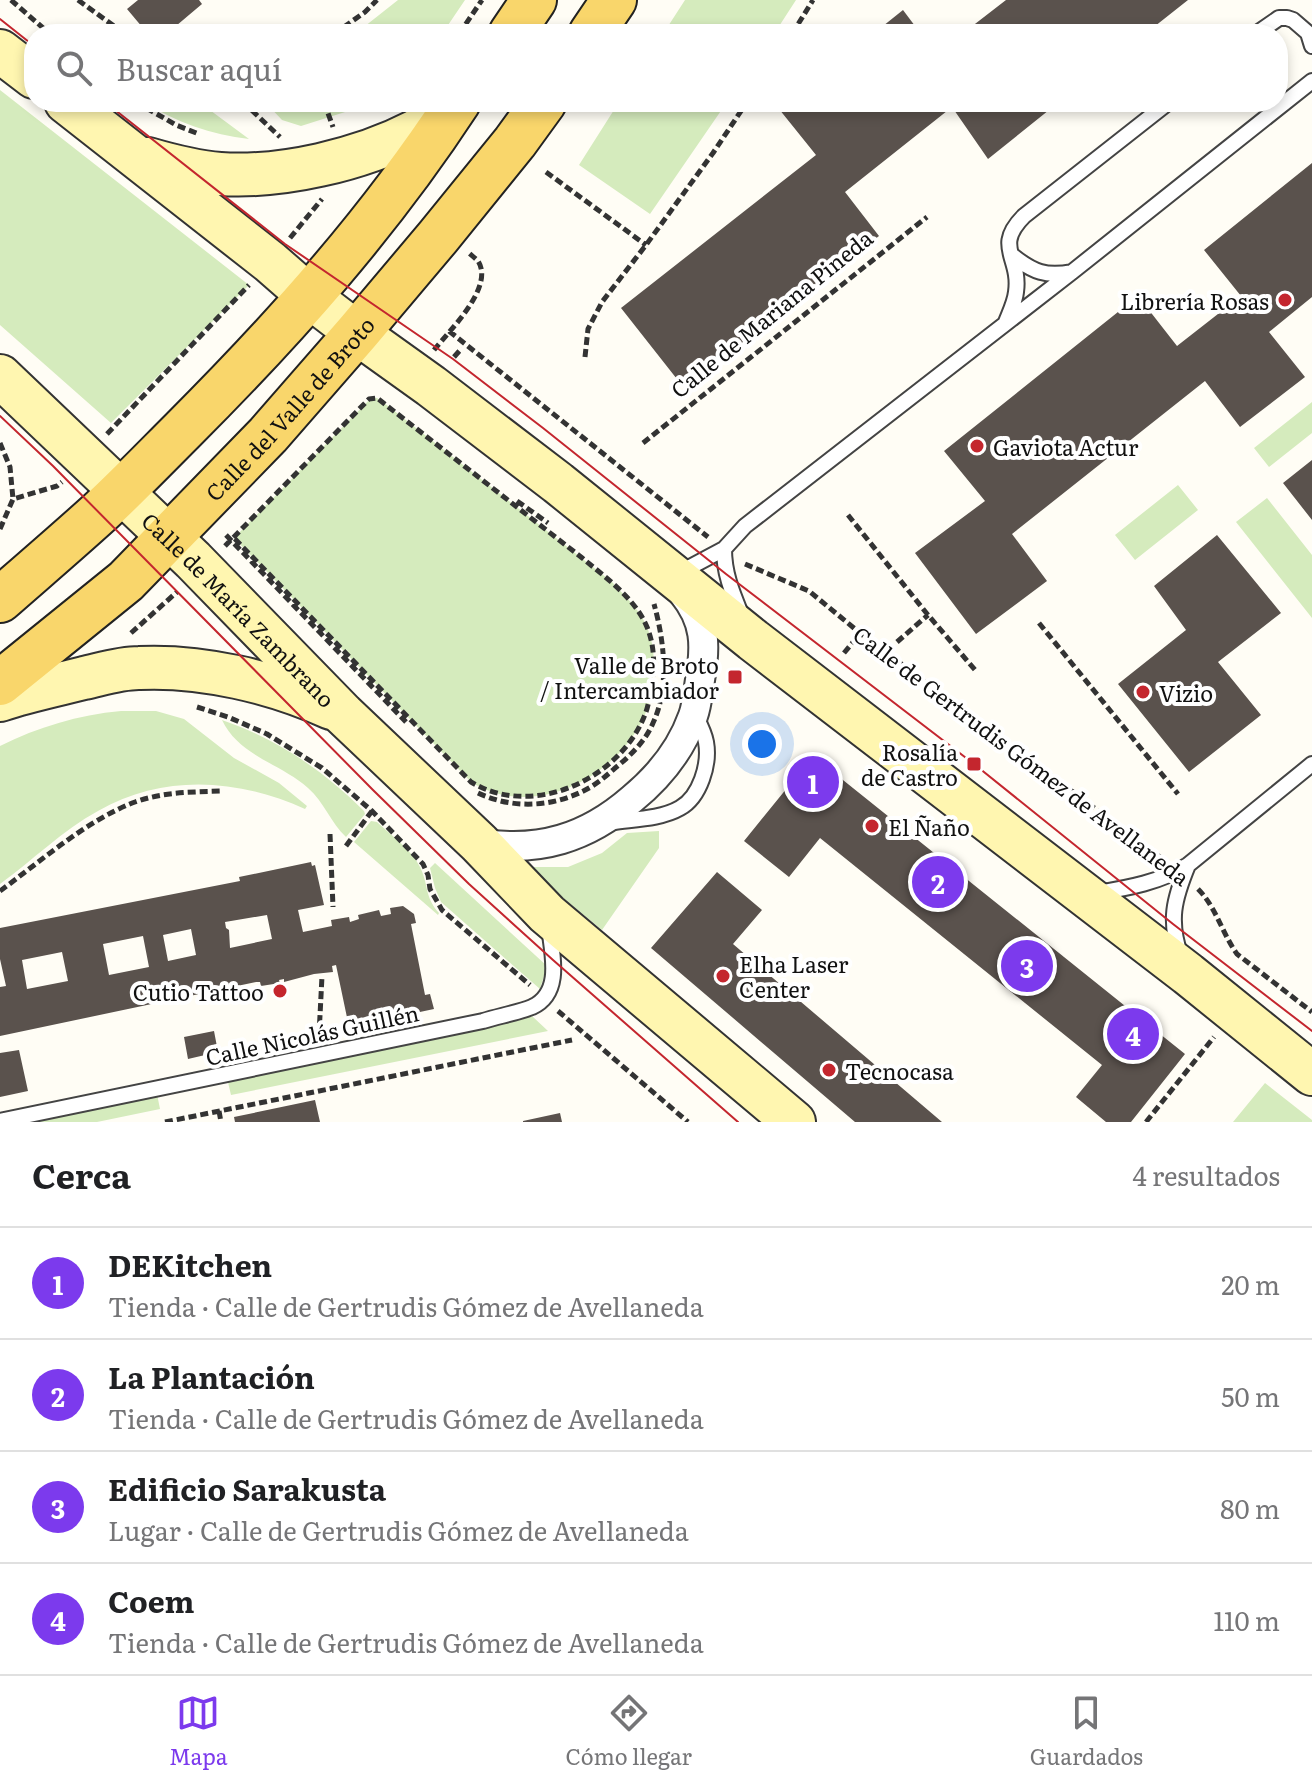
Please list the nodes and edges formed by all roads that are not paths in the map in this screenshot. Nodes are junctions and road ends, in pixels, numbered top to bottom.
1 (534, 0) edge
2 (614, 0) edge
3 (518, 24) edge
4 (598, 24) edge
5 (1270, 24) edge
6 (1311, 38) edge
7 (0, 51) edge
8 (24, 69) edge
9 (1312, 69) edge
10 (1308, 84) edge
11 (1288, 100) edge
12 (79, 112) edge
13 (444, 112) edge
14 (452, 112) edge
15 (537, 112) edge
16 (1156, 112) edge
17 (1273, 112) edge
18 (135, 156) junction
19 (1013, 256) junction
20 (1072, 272) junction
21 (310, 297) junction
22 (1006, 322) junction
23 (357, 333) junction
24 (0, 376) edge
25 (121, 491) junction
26 (170, 537) junction
27 (724, 549) junction
28 (663, 589) junction
29 (0, 600) edge
30 (714, 606) junction
31 (0, 683) edge
32 (0, 700) edge
33 (694, 713) junction
34 (343, 714) junction
35 (1312, 764) edge
36 (601, 824) junction
37 (479, 843) junction
38 (1183, 871) junction
39 (1084, 895) junction
40 (547, 914) junction
41 (1188, 974) junction
42 (1312, 1074) edge
43 (0, 1121) edge
44 (794, 1122) edge

1 - 3 main road
2 - 4 main road
5 - 6 lane
7 - 8 main road
9 - 10 lane
10 - 11 lane
12 - 18 main road
13 - 18 main road
14 - 21 main road
15 - 23 main road, Calle del Valle de Broto
16 - 19 lane
17 - 20 lane
18 - 21 main road
19 - 20 lane
19 - 22 lane
20 - 22 lane
21 - 23 main road
21 - 25 main road
22 - 27 lane
23 - 26 main road, Calle del Valle de Broto
23 - 28 main road
24 - 25 main road, Calle de María Zambrano
25 - 26 main road, Calle de María Zambrano
25 - 29 main road
26 - 31 main road, Calle del Valle de Broto
26 - 34 main road, Calle de María Zambrano
27 - 28 lane
27 - 30 lane
28 - 30 main road
30 - 33 street
30 - 39 main road
32 - 34 main road
33 - 36 street
33 - 36 lane
34 - 37 main road, Calle de María Zambrano
35 - 38 lane
36 - 37 street
37 - 40 main road, Calle de María Zambrano
38 - 39 lane
38 - 41 lane
39 - 41 main road
40 - 43 lane, Calle Nicolás Guillén
40 - 44 main road, Calle de María Zambrano
41 - 42 main road

